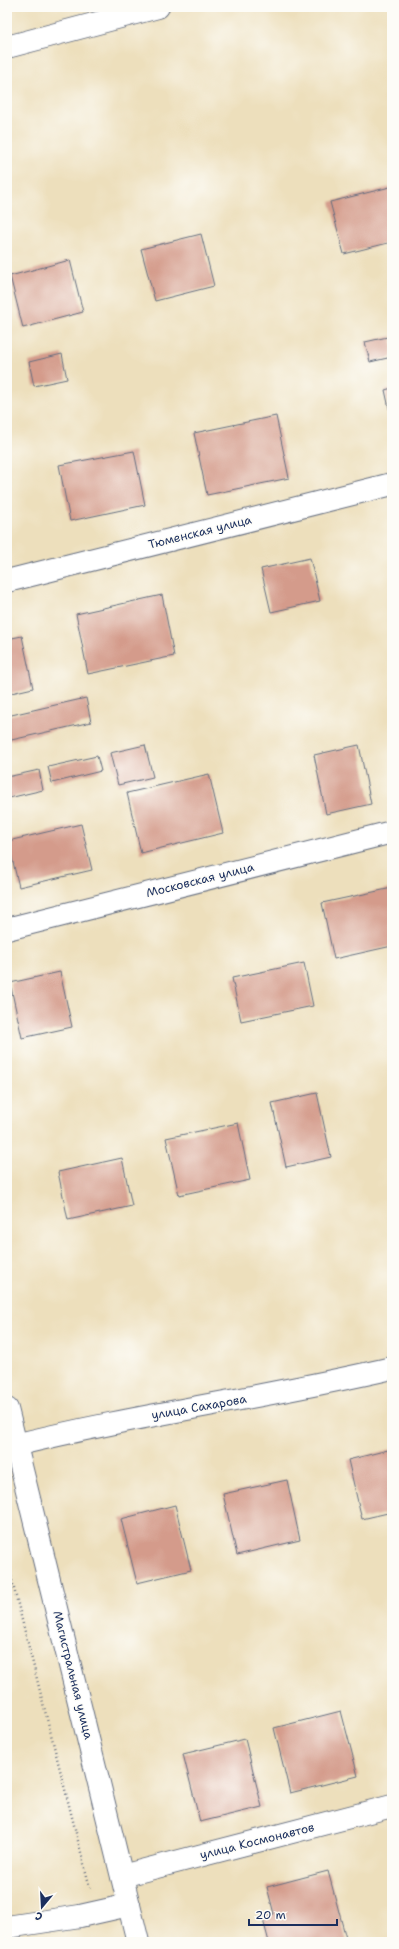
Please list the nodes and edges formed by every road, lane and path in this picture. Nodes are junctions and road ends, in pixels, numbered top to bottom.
1 (158, 7) edge
2 (7, 47) edge
3 (392, 484) edge
4 (7, 581) edge
5 (392, 832) edge
6 (7, 929) edge
7 (392, 1368) edge
8 (7, 1409) edge
9 (12, 1446) edge
10 (7, 1561) edge
11 (392, 1806) edge
12 (122, 1876) junction
13 (129, 1904) junction
14 (93, 1913) junction
15 (7, 1927) edge
16 (138, 1942) edge

1 - 2 street
3 - 4 street, Тюменская улица
5 - 6 street, Московская улица
7 - 9 street, улица Сахарова
8 - 9 street, Магистральная улица
9 - 12 street, Магистральная улица
10 - 14 path
11 - 12 street, улица Космонавтов
12 - 13 street, Магистральная улица
13 - 14 street
13 - 16 street, Магистральная улица
14 - 15 street

